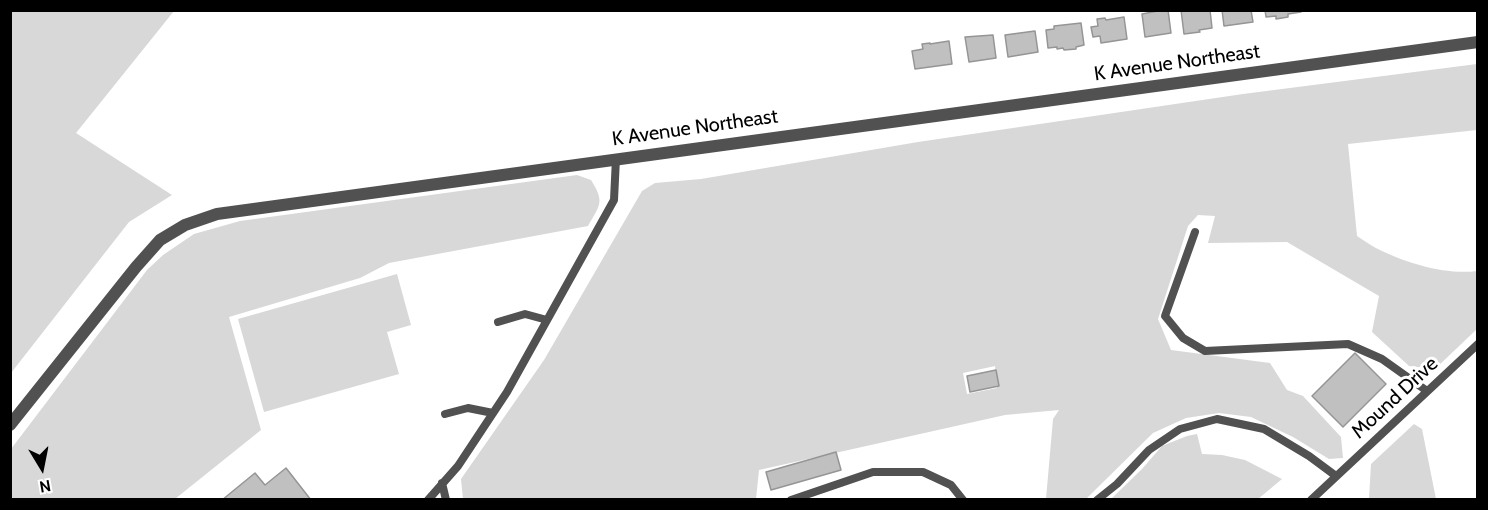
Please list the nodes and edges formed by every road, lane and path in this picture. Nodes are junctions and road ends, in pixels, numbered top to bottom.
1 (1478, 42) edge
2 (616, 158) junction
3 (1195, 232) dead end
4 (547, 320) junction
5 (498, 321) dead end
6 (1478, 344) edge
7 (1427, 391) junction
8 (493, 413) junction
9 (445, 414) dead end
10 (10, 425) edge
11 (1336, 476) junction
12 (442, 483) junction
13 (428, 500) edge
14 (446, 500) edge
15 (791, 500) edge
16 (963, 500) edge
17 (1097, 500) edge
18 (1311, 500) edge

1 - 2 street, K Avenue Northeast
2 - 4 lane
2 - 10 street, K Avenue Northeast
3 - 7 lane
4 - 5 lane
4 - 8 lane
6 - 7 lane, Mound Drive
7 - 11 lane, Mound Drive
8 - 9 lane
8 - 12 lane
11 - 17 lane
11 - 18 lane, Mound Drive
12 - 13 lane
12 - 14 lane
15 - 16 lane

